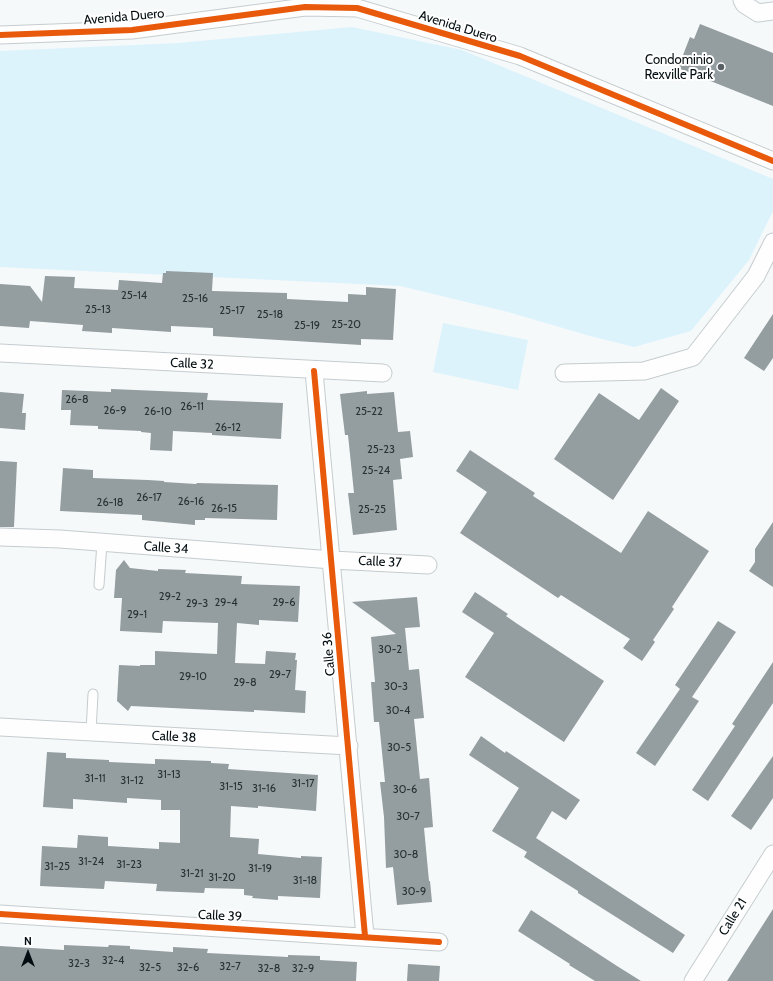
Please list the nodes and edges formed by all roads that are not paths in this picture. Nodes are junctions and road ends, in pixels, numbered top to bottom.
1 (742, 0) edge
2 (773, 11) edge
3 (0, 35) edge
4 (773, 161) edge
5 (773, 242) edge
6 (0, 353) edge
7 (314, 371) junction
8 (564, 373) dead end
9 (383, 374) dead end
10 (0, 536) edge
11 (102, 543) junction
12 (332, 560) junction
13 (428, 564) dead end
14 (99, 585) dead end
15 (93, 694) dead end
16 (0, 727) edge
17 (91, 732) junction
18 (349, 746) junction
19 (773, 854) edge
20 (0, 914) edge
21 (365, 936) junction
22 (439, 942) dead end
23 (693, 981) edge

1 - 2 street
3 - 4 street, Avenida Duero
5 - 8 street
6 - 7 street, Calle 32
7 - 9 street, Calle 32
7 - 12 street, Calle 36
10 - 11 street, Calle 34
11 - 12 street, Calle 34
11 - 14 lane
12 - 13 street, Calle 37
12 - 18 street, Calle 36
15 - 17 lane
16 - 17 street, Calle 38
17 - 18 street, Calle 38
18 - 21 street, Calle 36
19 - 23 street, Calle 21
20 - 21 street, Calle 39
21 - 22 street, Calle 39

